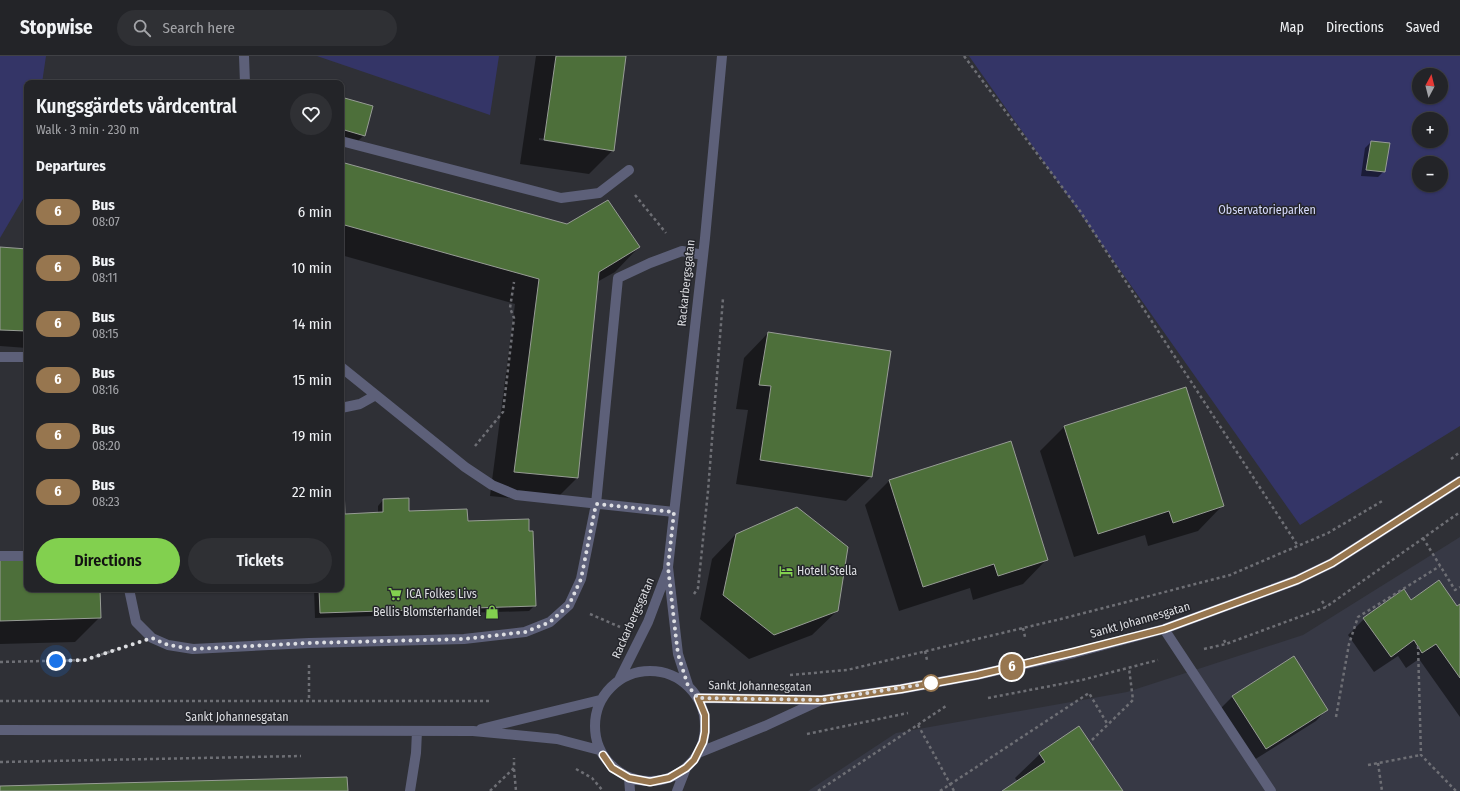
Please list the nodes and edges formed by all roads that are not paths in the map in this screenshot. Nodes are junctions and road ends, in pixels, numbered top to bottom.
1 (244, 56) edge
2 (722, 56) edge
3 (245, 80) edge
4 (344, 142) edge
5 (629, 170) dead end
6 (703, 255) junction
7 (0, 357) edge
8 (24, 357) edge
9 (344, 369) edge
10 (376, 395) junction
11 (344, 407) edge
12 (1460, 481) edge
13 (596, 504) junction
14 (674, 512) junction
15 (0, 556) edge
16 (24, 556) edge
17 (668, 567) junction
18 (130, 592) edge
19 (1164, 629) junction
20 (620, 678) junction
21 (688, 686) junction
22 (698, 698) junction
23 (600, 700) junction
24 (822, 700) junction
25 (0, 730) edge
26 (417, 731) junction
27 (473, 731) junction
28 (599, 750) junction
29 (698, 753) junction
30 (686, 768) junction
31 (629, 778) junction
32 (410, 791) edge
33 (630, 791) edge
34 (677, 791) edge
35 (1271, 791) edge

1 - 3 street
2 - 6 street, Rackarbergsgatan
4 - 5 street
6 - 13 street
6 - 14 street, Rackarbergsgatan
7 - 8 street
9 - 10 street
10 - 11 street
10 - 13 street
12 - 19 street, Sankt Johannesgatan
13 - 14 street
13 - 18 street
14 - 17 street, Rackarbergsgatan
15 - 16 street
17 - 20 street, Rackarbergsgatan
17 - 21 street, Rackarbergsgatan
19 - 24 street, Sankt Johannesgatan
19 - 35 street
20 - 21 street
20 - 23 street
21 - 22 street
22 - 24 street, Sankt Johannesgatan
22 - 29 street
23 - 27 street, Sankt Johannesgatan
23 - 28 street
24 - 29 street, Sankt Johannesgatan
25 - 26 street, Sankt Johannesgatan
26 - 27 street, Sankt Johannesgatan
26 - 32 street
27 - 28 street, Sankt Johannesgatan
28 - 31 street
29 - 30 street
30 - 31 street
30 - 34 street
31 - 33 street

